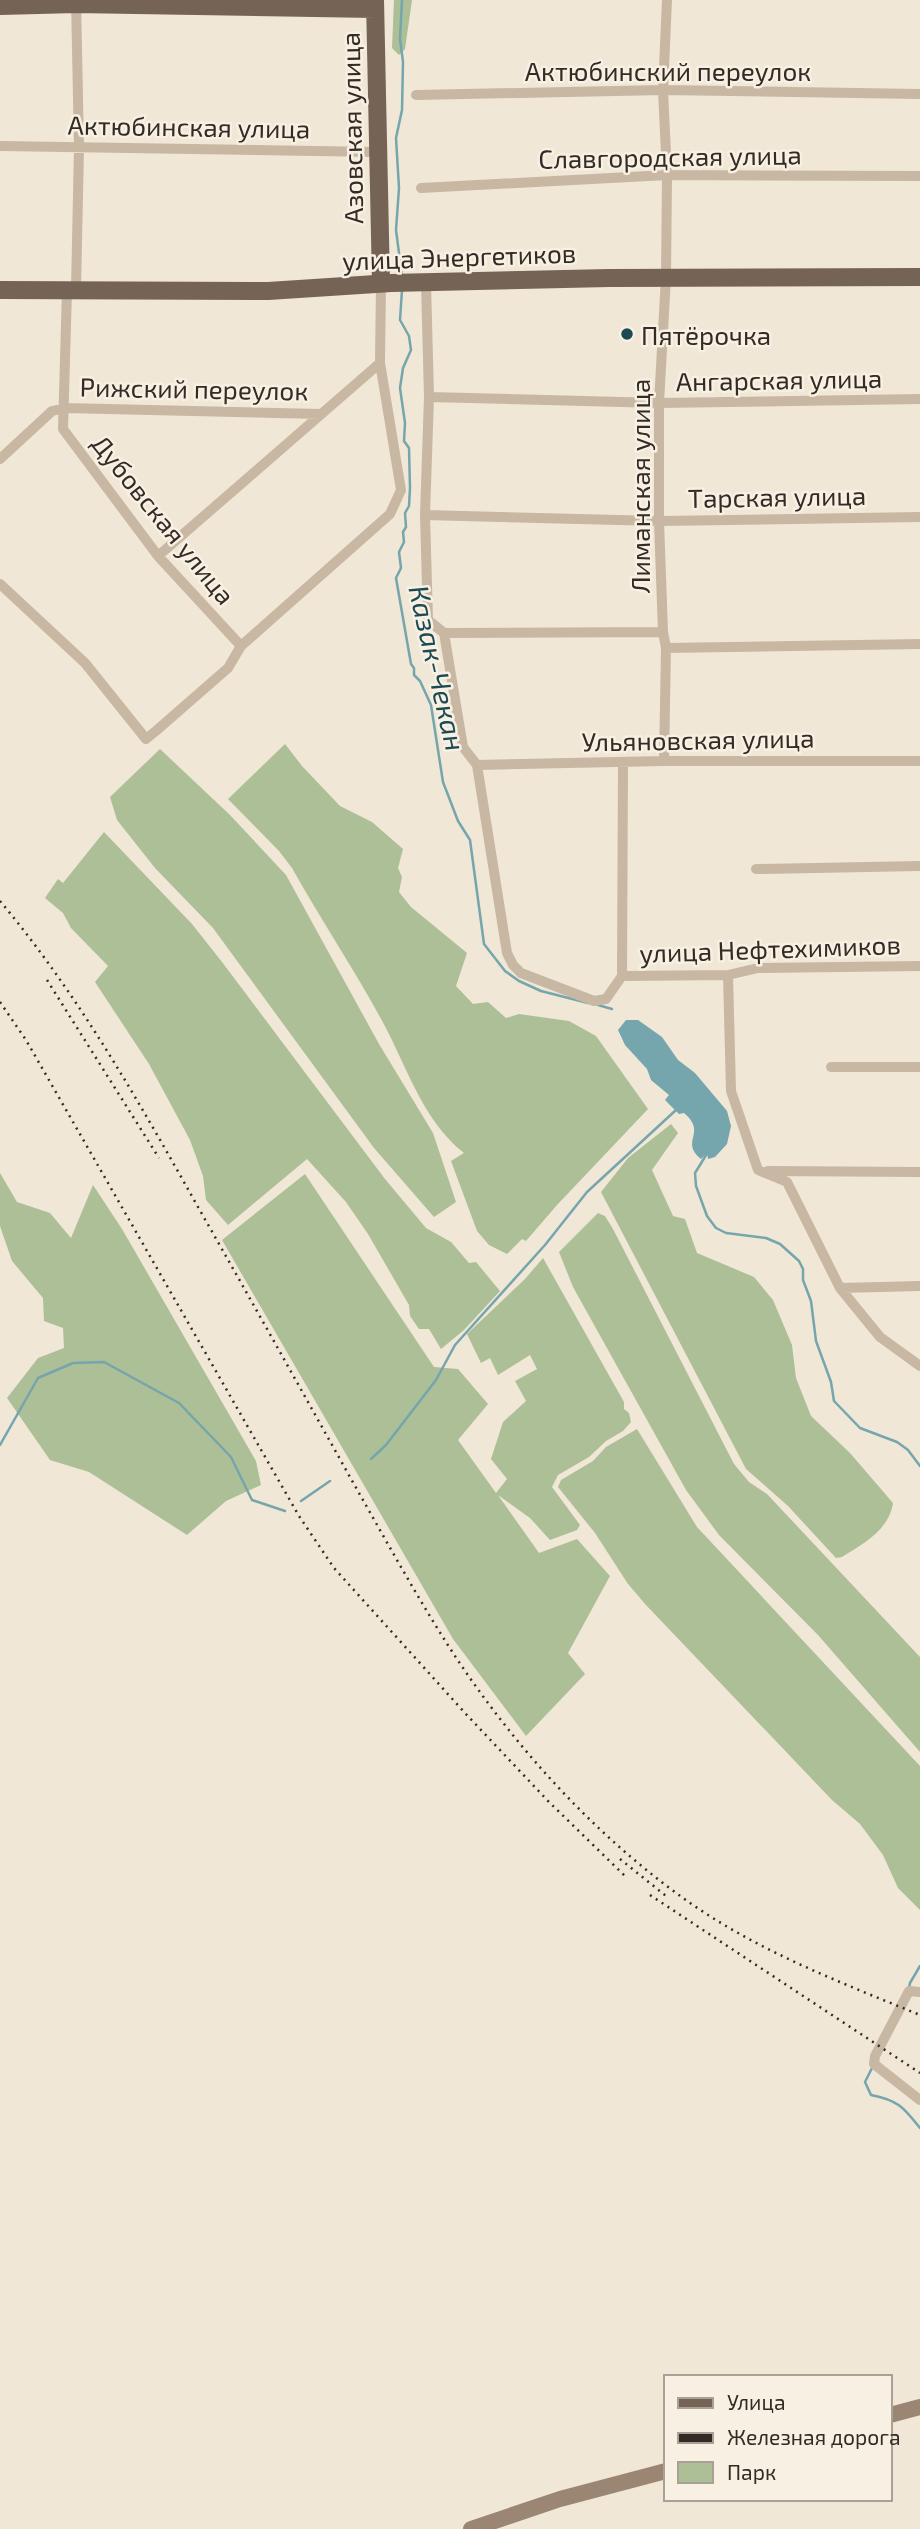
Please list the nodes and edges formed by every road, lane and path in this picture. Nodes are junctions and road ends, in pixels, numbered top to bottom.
1 (667, 0) edge
2 (76, 2) edge
3 (375, 4) edge
4 (0, 6) edge
5 (663, 90) junction
6 (920, 94) edge
7 (416, 95) dead end
8 (0, 146) edge
9 (79, 147) junction
10 (377, 152) junction
11 (667, 176) junction
12 (920, 176) edge
13 (421, 188) dead end
14 (666, 277) junction
15 (920, 277) edge
16 (386, 283) junction
17 (421, 283) junction
18 (0, 290) edge
19 (71, 290) junction
20 (380, 363) junction
21 (429, 397) junction
22 (920, 399) edge
23 (659, 403) junction
24 (65, 408) junction
25 (321, 414) junction
26 (0, 459) edge
27 (425, 515) junction
28 (920, 517) edge
29 (659, 521) junction
30 (158, 556) junction
31 (0, 584) edge
32 (663, 632) junction
33 (444, 633) junction
34 (920, 644) edge
35 (241, 646) junction
36 (666, 648) junction
37 (664, 761) junction
38 (920, 761) edge
39 (623, 762) junction
40 (477, 765) junction
41 (920, 866) edge
42 (757, 869) dead end
43 (920, 966) edge
44 (728, 975) junction
45 (622, 976) junction
46 (831, 1067) dead end
47 (920, 1067) edge
48 (758, 1170) junction
49 (920, 1172) edge
50 (920, 1286) edge
51 (840, 1288) junction
52 (920, 1366) edge
53 (920, 1992) edge
54 (920, 2100) edge
55 (920, 2407) edge
56 (892, 2414) edge
57 (664, 2472) edge
58 (471, 2529) edge

1 - 5 street, Лиманская улица
2 - 3 main road
2 - 4 main road
2 - 9 street, Дубовская улица
3 - 10 main road, Азовская улица
5 - 6 street, Актюбинский переулок
5 - 7 street, Актюбинский переулок
5 - 11 street, Лиманская улица
8 - 9 street, Актюбинская улица
9 - 10 street, Актюбинская улица
9 - 19 street, Дубовская улица
10 - 16 main road, Азовская улица
11 - 12 street, Славгородская улица
11 - 13 street, Славгородская улица
11 - 14 street, Лиманская улица
14 - 15 main road, улица Энергетиков
14 - 17 main road, улица Энергетиков
14 - 23 street, Лиманская улица
16 - 17 main road, улица Энергетиков
16 - 19 main road, улица Энергетиков
16 - 20 street, Азовская улица
17 - 21 street
18 - 19 main road, улица Энергетиков
19 - 24 street, Дубовская улица
20 - 25 street
20 - 35 street, Азовская улица
21 - 23 street, Ангарская улица
21 - 27 street
22 - 23 street, Ангарская улица
23 - 29 street, Лиманская улица
24 - 25 street, Рижский переулок
24 - 26 street
24 - 30 street, Дубовская улица
25 - 30 street
27 - 29 street, Тарская улица
27 - 33 street
28 - 29 street, Тарская улица
29 - 32 street, Лиманская улица
30 - 35 street, Дубовская улица
31 - 35 street, Азовская улица
32 - 33 street
32 - 36 street, Лиманская улица
33 - 40 street
34 - 36 street
36 - 37 street, Лиманская улица
37 - 38 street, Ульяновская улица
37 - 39 street, Ульяновская улица
39 - 40 street, Ульяновская улица
39 - 45 street
40 - 45 street
41 - 42 street
43 - 44 street, улица Нефтехимиков
44 - 45 street, улица Нефтехимиков
44 - 48 street
46 - 47 street
48 - 49 street
48 - 51 street
50 - 51 street
51 - 52 street
53 - 54 street
55 - 56 main road
57 - 58 main road

